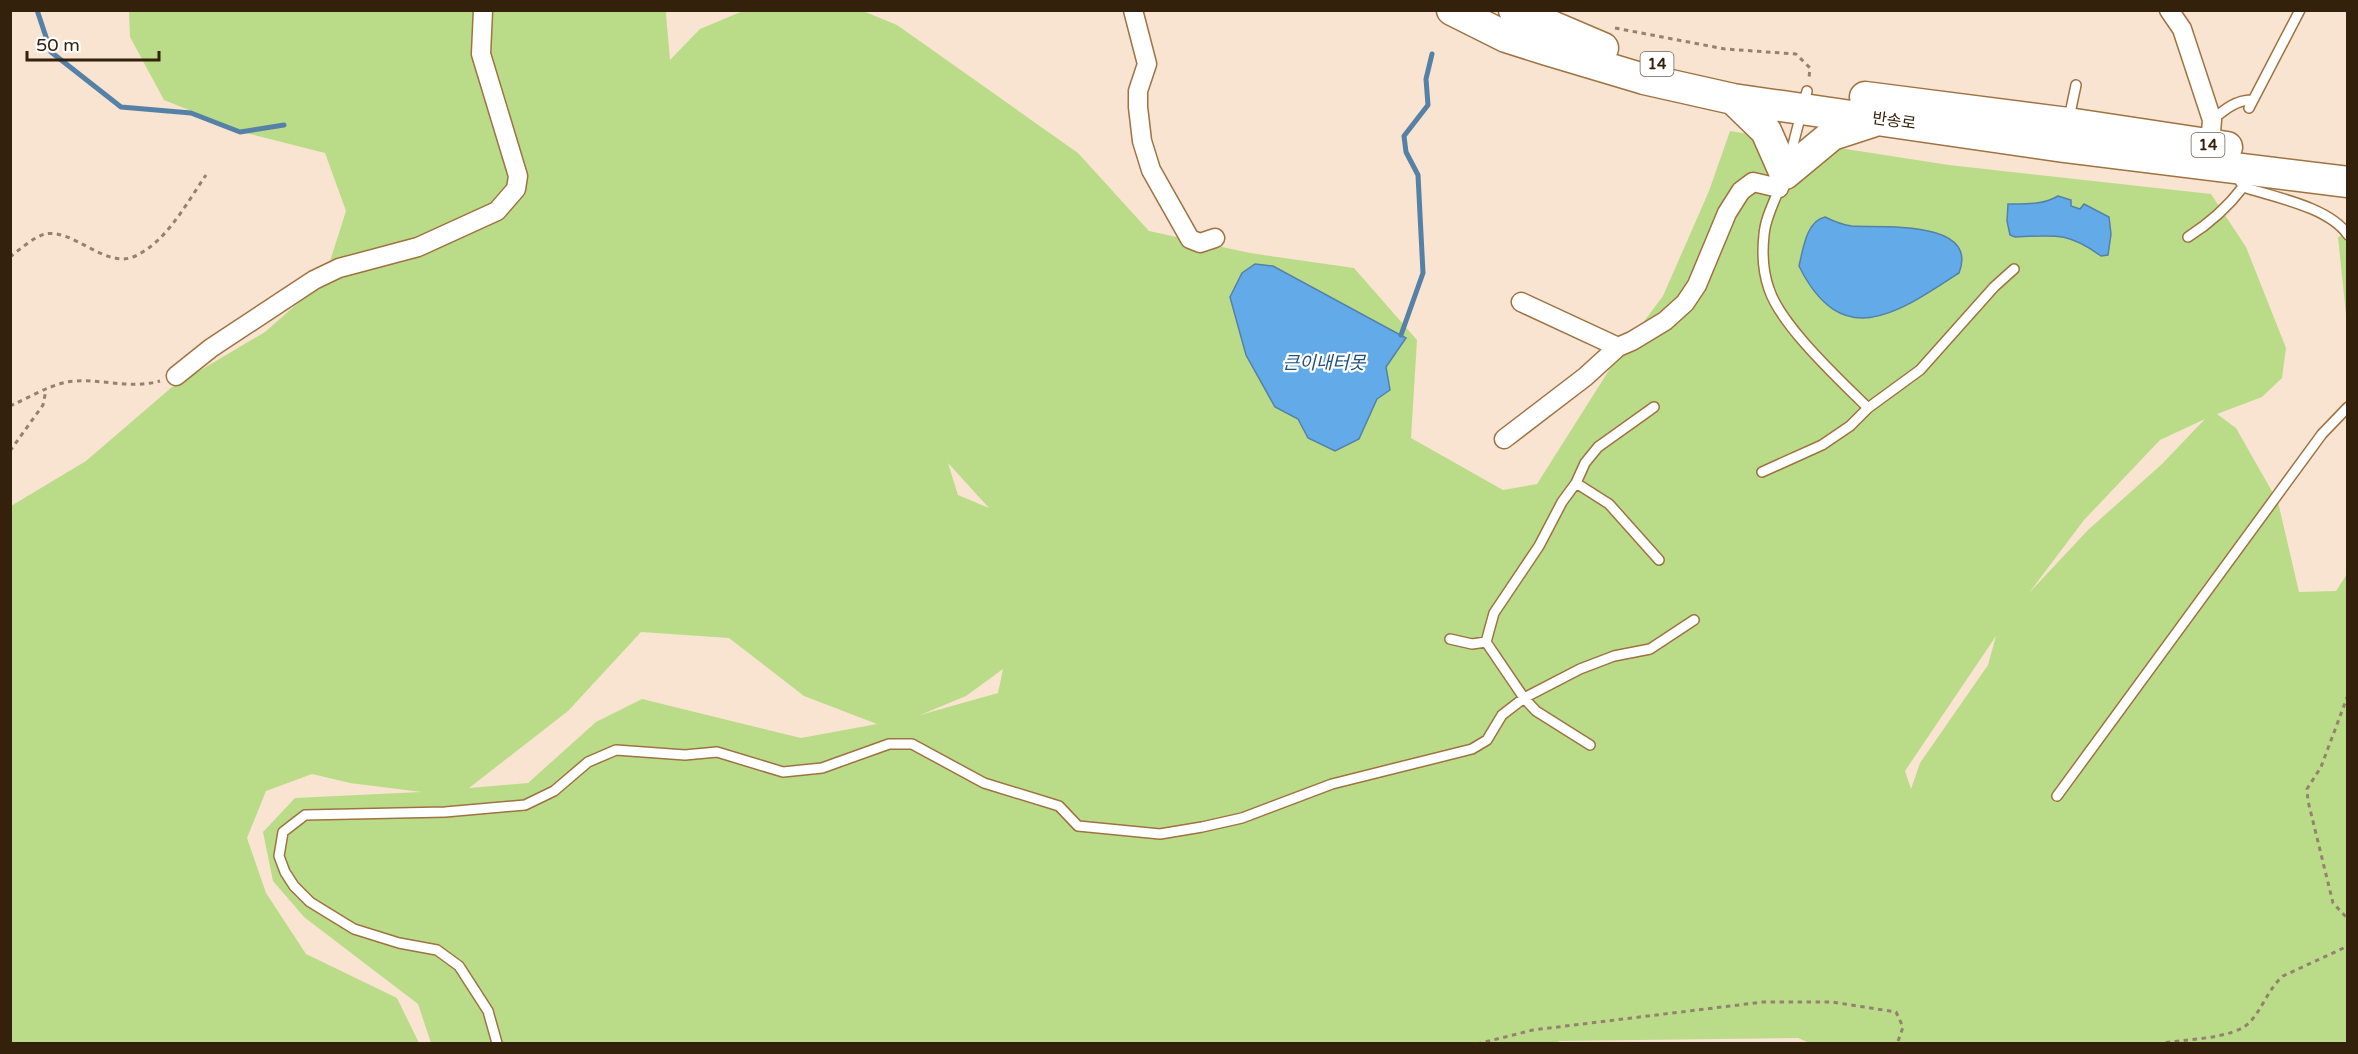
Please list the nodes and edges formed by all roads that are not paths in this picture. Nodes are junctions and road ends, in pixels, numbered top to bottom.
1 (483, 10) edge
2 (1132, 10) edge
3 (1452, 10) edge
4 (1515, 10) edge
5 (2169, 10) edge
6 (2300, 10) edge
7 (2076, 85) dead end
8 (1733, 99) junction
9 (1805, 100) junction
10 (1881, 119) junction
11 (2068, 123) junction
12 (2211, 132) junction
13 (2348, 166) edge
14 (2238, 178) junction
15 (1782, 181) junction
16 (2348, 182) edge
17 (2348, 235) edge
18 (2188, 237) dead end
19 (1215, 238) dead end
20 (2014, 269) dead end
21 (1521, 302) dead end
22 (1618, 347) junction
23 (176, 376) road end
24 (1654, 406) dead end
25 (1869, 408) junction
26 (2348, 408) edge
27 (1504, 440) dead end
28 (1761, 472) dead end
29 (1576, 483) junction
30 (1659, 560) dead end
31 (1694, 620) dead end
32 (1450, 639) dead end
33 (1486, 642) junction
34 (1524, 699) junction
35 (1590, 745) dead end
36 (2057, 795) dead end
37 (497, 1043) edge

1 - 23 street
2 - 19 street
3 - 8 main road, 반송로 / 14
4 - 9 main road, 반송로 / 14
5 - 12 street
6 - 12 lane
7 - 11 lane
8 - 9 main road, 반송로 / 14
8 - 15 main road
9 - 10 main road, 반송로 / 14
9 - 11 main road, 반송로 / 14
9 - 15 lane
10 - 14 main road, 반송로 / 14
10 - 15 main road
11 - 12 main road, 반송로 / 14
12 - 13 main road, 반송로 / 14
14 - 16 main road, 반송로 / 14
14 - 17 lane
14 - 18 lane
15 - 22 street
15 - 25 lane
20 - 25 lane
21 - 22 street
22 - 27 street
24 - 29 lane
25 - 28 lane
26 - 36 lane
29 - 30 lane
29 - 33 lane
31 - 34 lane
32 - 33 lane
33 - 34 lane
34 - 35 lane
34 - 37 lane

